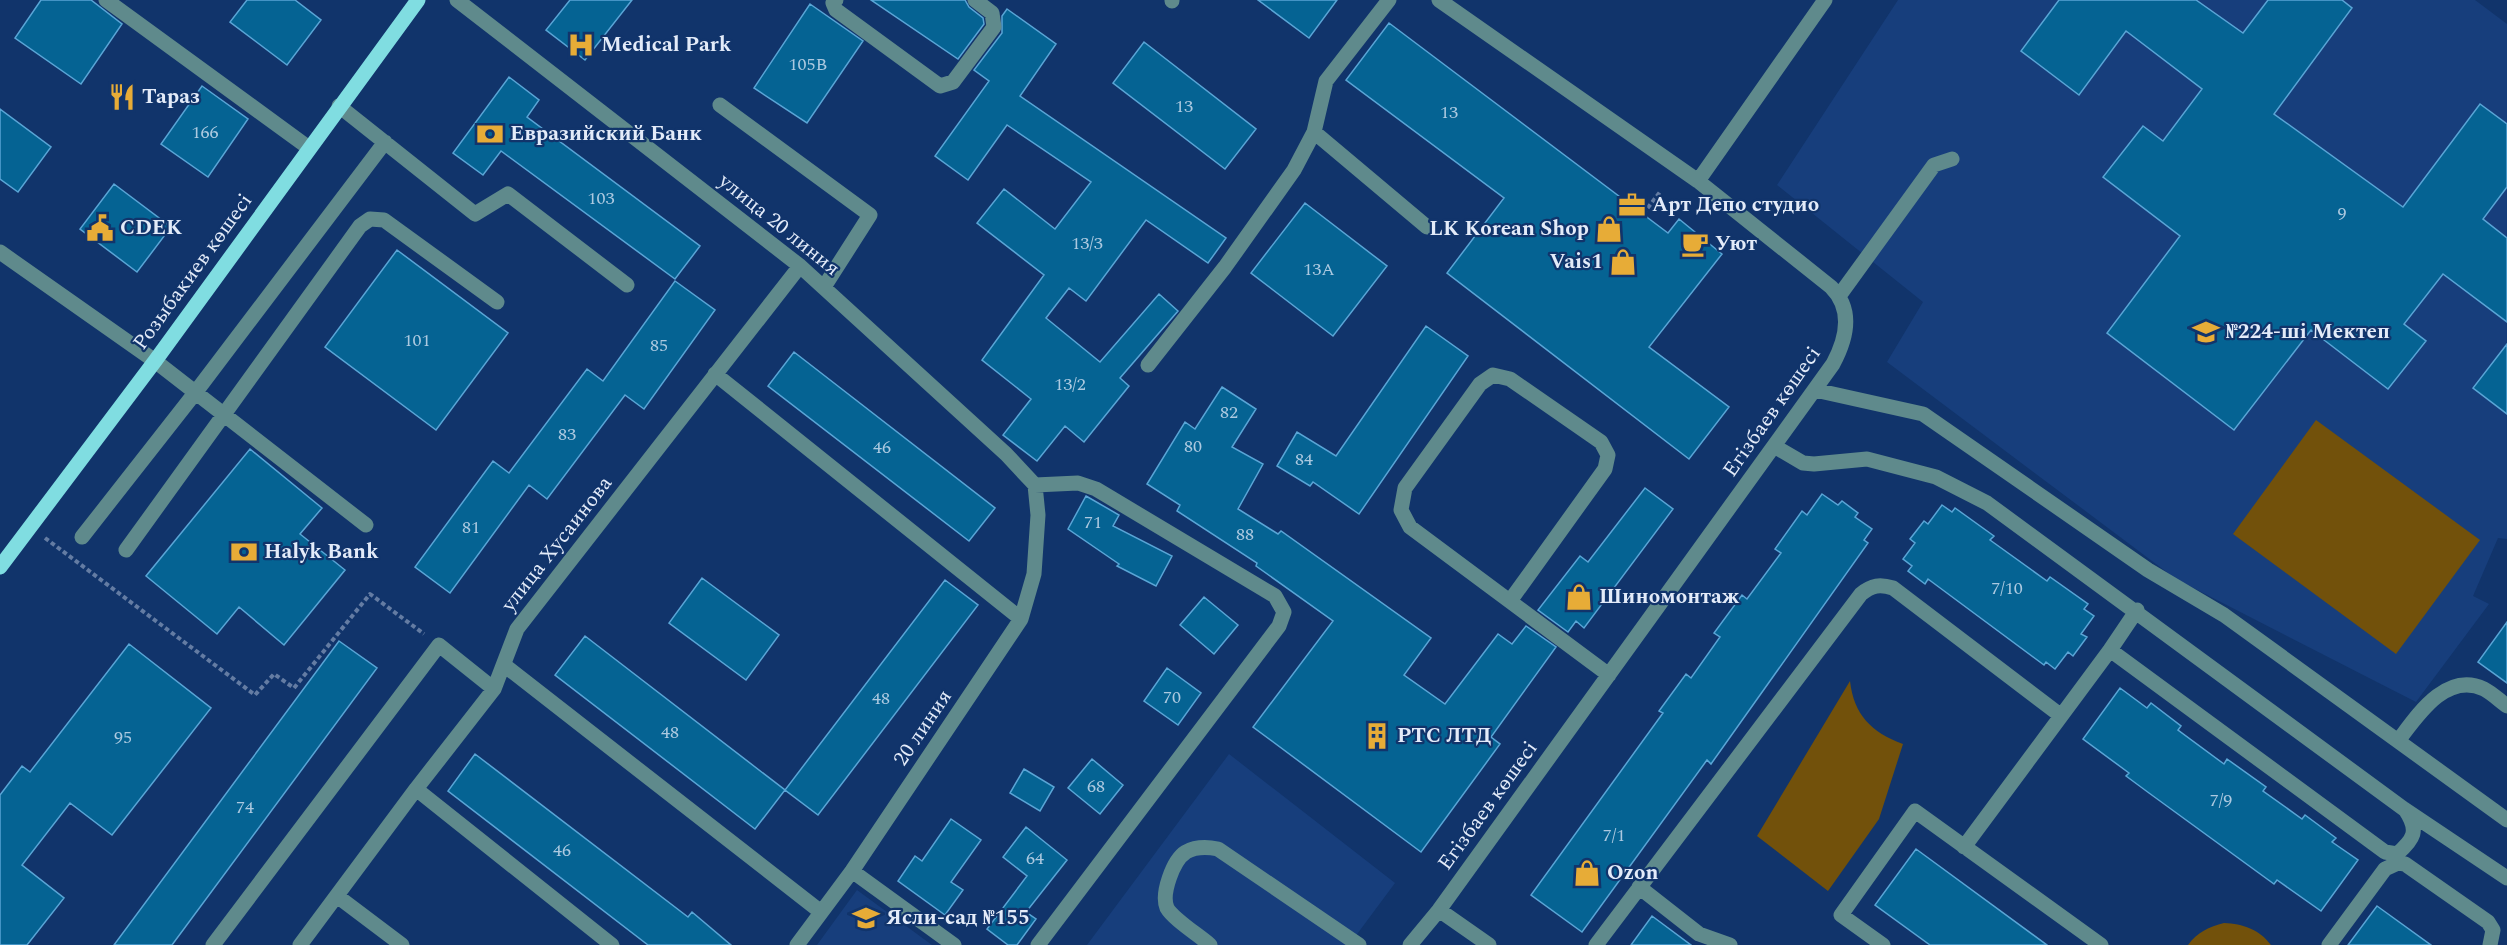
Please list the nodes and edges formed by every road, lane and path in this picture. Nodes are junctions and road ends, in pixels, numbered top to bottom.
1 (106, 0) edge
2 (418, 0) edge
3 (457, 0) edge
4 (836, 0) edge
5 (975, 0) edge
6 (1389, 0) edge
7 (1439, 0) edge
8 (1825, 0) edge
9 (720, 105) dead end
10 (339, 106) junction
11 (1314, 132) junction
12 (385, 142) junction
13 (309, 148) junction
14 (1952, 159) dead end
15 (1698, 181) junction
16 (1660, 192) dead end
17 (1643, 214) dead end
18 (1427, 227) dead end
19 (0, 252) edge
20 (800, 266) junction
21 (627, 285) dead end
22 (824, 287) junction
23 (1839, 296) junction
24 (497, 302) dead end
25 (155, 361) junction
26 (1148, 365) dead end
27 (716, 374) junction
28 (1815, 390) junction
29 (195, 393) junction
30 (223, 416) junction
31 (1774, 446) junction
32 (1035, 485) junction
33 (366, 525) dead end
34 (30, 527) junction
35 (82, 537) dead end
36 (126, 550) dead end
37 (0, 567) edge
38 (1510, 601) junction
39 (2137, 610) junction
40 (1021, 619) junction
41 (439, 645) junction
42 (2110, 650) junction
43 (504, 665) junction
44 (1609, 675) junction
45 (494, 689) junction
46 (2507, 706) edge
47 (2060, 715) junction
48 (2398, 741) junction
49 (416, 789) junction
50 (2404, 809) junction
51 (2507, 820) edge
52 (1964, 846) junction
53 (852, 871) junction
54 (2507, 878) edge
55 (1639, 887) junction
56 (337, 896) junction
57 (1439, 910) junction
58 (821, 912) junction
59 (213, 945) edge
60 (300, 945) edge
61 (402, 945) edge
62 (612, 945) edge
63 (796, 945) edge
64 (954, 945) edge
65 (1038, 945) edge
66 (1210, 945) edge
67 (1359, 945) edge
68 (1410, 945) edge
69 (1489, 945) edge
70 (1596, 945) edge
71 (1730, 945) edge
72 (1883, 945) edge
73 (2101, 945) edge
74 (2329, 945) edge
75 (2490, 945) edge

1 - 13 street
2 - 10 main road, Розыбакиев көшесі
3 - 20 street, улица 20 линия
4 - 5 street
6 - 11 street
7 - 15 street
8 - 15 street
9 - 22 street
10 - 12 street
10 - 13 main road, Розыбакиев көшесі
11 - 18 street
11 - 26 street
12 - 21 street
12 - 29 street
13 - 25 main road, Розыбакиев көшесі
14 - 23 street
15 - 23 street
16 - 17 path
19 - 25 street
20 - 22 street, улица 20 линия
20 - 27 street, улица Хусаинова
22 - 32 street, улица 20 линия
23 - 28 street, Егізбаев көшесі
24 - 30 street
25 - 29 street
25 - 34 main road, Розыбакиев көшесі
27 - 40 street
27 - 43 street, улица Хусаинова
28 - 31 street, Егізбаев көшесі
28 - 48 street
29 - 30 street
29 - 35 street
30 - 33 street
30 - 36 street
31 - 39 street
31 - 44 street, Егізбаев көшесі
32 - 40 street, 20 линия
32 - 65 street
34 - 37 main road, Розыбакиев көшесі
34 - 41 path
38 - 38 street
38 - 44 street
39 - 42 street
39 - 50 street
40 - 53 street, 20 линия
41 - 45 street
41 - 59 street
42 - 47 street
42 - 50 street
43 - 45 street, улица Хусаинова
43 - 58 street
44 - 57 street, Егізбаев көшесі
45 - 49 street, улица Хусаинова
46 - 48 street
47 - 52 street
47 - 55 street
48 - 51 street
49 - 56 street, улица Хусаинова
49 - 62 street
50 - 54 street
52 - 72 street
52 - 73 street
53 - 58 street, 20 линия
53 - 64 street
55 - 70 street
55 - 71 street
56 - 60 street, улица Хусаинова
56 - 61 street
57 - 68 street, Егізбаев көшесі
57 - 69 street
58 - 63 street, 20 линия
66 - 67 street
74 - 75 street

